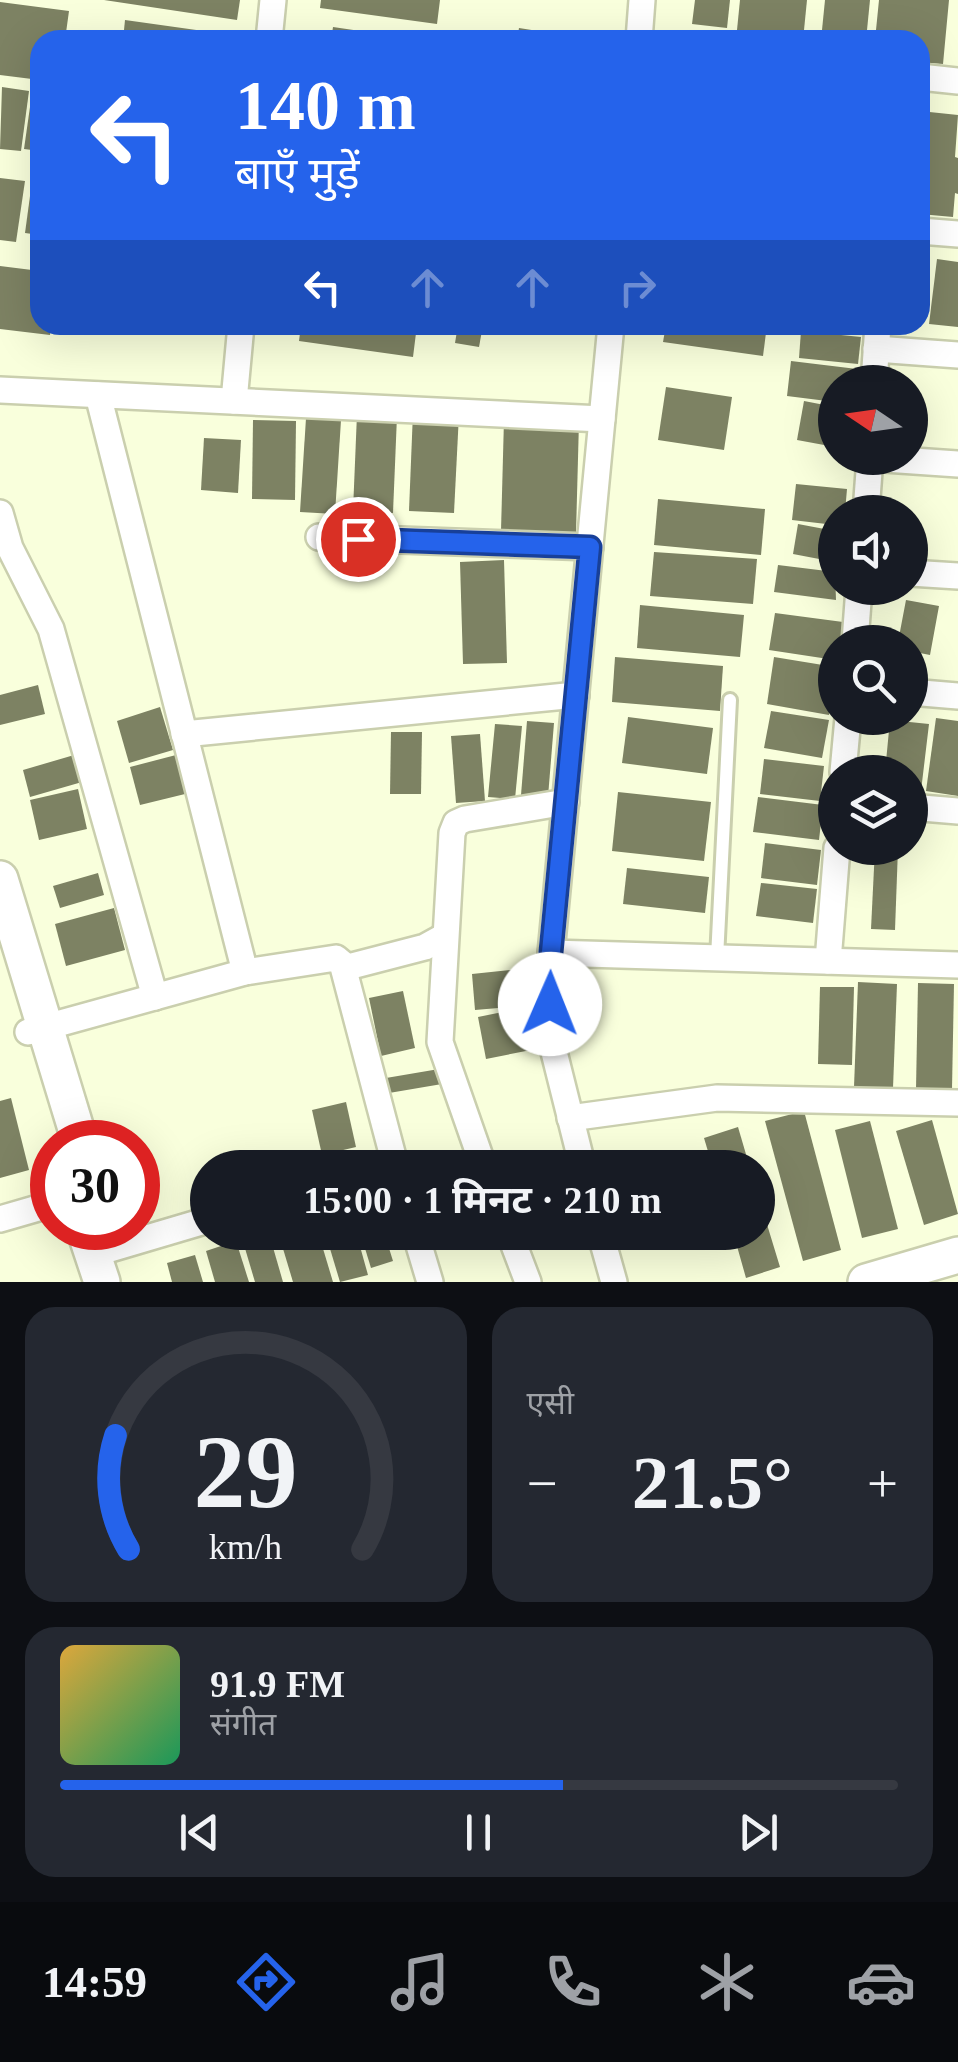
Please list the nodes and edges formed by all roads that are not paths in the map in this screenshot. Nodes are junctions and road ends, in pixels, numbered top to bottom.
1 (272, 0) edge
2 (642, 0) edge
3 (270, 30) edge
4 (639, 30) edge
5 (930, 78) edge
6 (958, 81) edge
7 (930, 232) edge
8 (958, 234) edge
9 (240, 335) edge
10 (610, 335) edge
11 (877, 337) edge
12 (958, 355) edge
13 (875, 365) edge
14 (0, 390) edge
15 (98, 395) junction
16 (234, 402) junction
17 (602, 419) junction
18 (928, 462) edge
19 (958, 464) edge
20 (0, 513) edge
21 (319, 537) dead end
22 (590, 547) junction
23 (928, 574) edge
24 (958, 576) edge
25 (576, 694) junction
26 (928, 694) edge
27 (958, 696) edge
28 (730, 700) dead end
29 (184, 734) junction
30 (566, 802) junction
31 (928, 808) edge
32 (958, 811) edge
33 (836, 865) edge
34 (0, 879) edge
35 (445, 936) junction
36 (551, 952) junction
37 (7, 956) edge
38 (717, 958) junction
39 (828, 961) junction
40 (958, 966) edge
41 (344, 968) junction
42 (245, 972) junction
43 (155, 998) junction
44 (37, 1030) junction
45 (958, 1104) edge
46 (570, 1118) junction
47 (54, 1120) edge
48 (72, 1120) edge
49 (389, 1150) edge
50 (477, 1150) edge
51 (578, 1150) edge
52 (30, 1210) edge
53 (0, 1219) edge
54 (190, 1226) edge
55 (420, 1250) edge
56 (515, 1250) edge
57 (605, 1250) edge
58 (103, 1254) edge
59 (958, 1255) edge
60 (958, 1279) edge
61 (430, 1282) edge
62 (528, 1282) edge
63 (614, 1282) edge
64 (866, 1282) edge
65 (948, 1282) edge

1 - 3 street
2 - 4 street
5 - 6 street
7 - 8 street
9 - 16 street
10 - 17 street
11 - 12 street
11 - 13 street
14 - 15 street
15 - 16 street
15 - 29 street
16 - 17 street
17 - 22 street
18 - 19 street
20 - 43 street
21 - 22 street
22 - 25 street
23 - 24 street
25 - 29 street
25 - 30 street
26 - 27 street
28 - 38 lane
29 - 42 street
30 - 35 street
30 - 36 street
31 - 32 street
33 - 39 street
34 - 37 street
35 - 41 street
35 - 50 street
36 - 38 street
36 - 46 street
37 - 44 street
38 - 39 street
39 - 40 street
41 - 42 street
41 - 49 street
42 - 43 street
43 - 44 street
44 - 47 street
44 - 48 street
45 - 46 street
46 - 51 street
52 - 53 street
54 - 58 street
55 - 61 street
56 - 62 street
57 - 63 street
59 - 64 street
60 - 65 street

